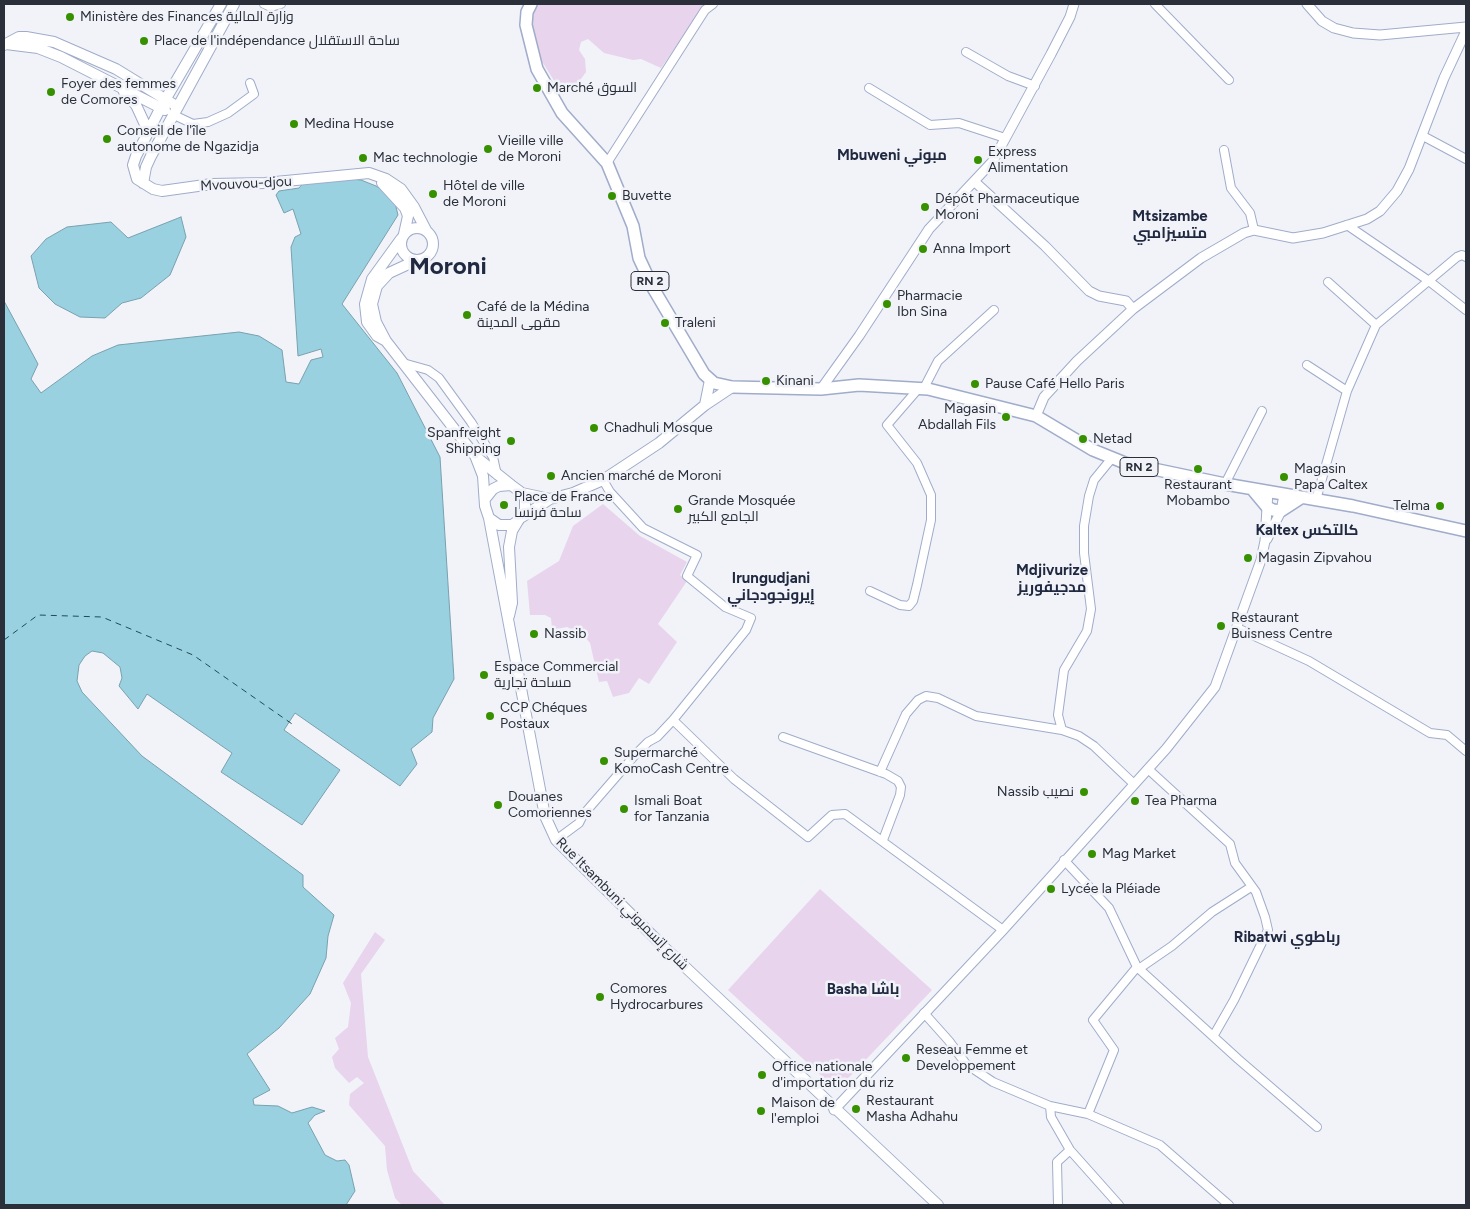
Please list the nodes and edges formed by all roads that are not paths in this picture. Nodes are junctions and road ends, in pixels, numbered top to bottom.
1 (221, 4) edge
2 (234, 4) edge
3 (264, 4) edge
4 (281, 4) edge
5 (531, 4) edge
6 (713, 4) edge
7 (1074, 4) edge
8 (1155, 4) edge
9 (1307, 4) edge
10 (1466, 27) edge
11 (1466, 31) edge
12 (5, 45) edge
13 (966, 52) dead end
14 (1229, 80) dead end
15 (111, 82) junction
16 (250, 83) dead end
17 (1034, 86) junction
18 (870, 88) dead end
19 (163, 103) junction
20 (176, 111) junction
21 (148, 131) junction
22 (1423, 136) junction
23 (1005, 138) junction
24 (1224, 150) dead end
25 (1466, 159) edge
26 (607, 162) junction
27 (352, 176) junction
28 (975, 182) junction
29 (143, 183) junction
30 (1348, 225) junction
31 (426, 230) junction
32 (1254, 230) junction
33 (403, 236) junction
34 (1466, 257) edge
35 (415, 261) junction
36 (1428, 281) junction
37 (1328, 282) dead end
38 (1133, 309) junction
39 (994, 310) dead end
40 (1466, 310) edge
41 (1376, 325) junction
42 (386, 341) junction
43 (403, 363) junction
44 (1307, 365) dead end
45 (710, 380) junction
46 (732, 387) junction
47 (921, 388) junction
48 (821, 389) junction
49 (1347, 391) junction
50 (705, 405) junction
51 (1262, 411) dead end
52 (1036, 416) junction
53 (476, 457) junction
54 (1112, 458) junction
55 (497, 475) junction
56 (603, 480) junction
57 (1225, 484) junction
58 (511, 485) junction
59 (1252, 488) junction
60 (1268, 491) junction
61 (522, 493) junction
62 (1284, 495) junction
63 (1301, 498) junction
64 (486, 499) junction
65 (550, 499) junction
66 (1316, 500) junction
67 (1267, 506) junction
68 (1281, 511) junction
69 (489, 518) junction
70 (520, 519) junction
71 (1466, 531) edge
72 (1265, 542) junction
73 (870, 590) dead end
74 (508, 622) junction
75 (1237, 628) junction
76 (673, 720) junction
77 (1062, 730) junction
78 (783, 737) dead end
79 (1466, 751) edge
80 (1148, 769) junction
81 (880, 772) junction
82 (1134, 784) junction
83 (556, 840) junction
84 (883, 840) junction
85 (1064, 860) junction
86 (1251, 887) junction
87 (1003, 930) junction
88 (1138, 967) junction
89 (924, 1014) junction
90 (1214, 1035) junction
91 (1050, 1106) junction
92 (834, 1110) junction
93 (1088, 1114) junction
94 (1317, 1127) dead end
95 (1070, 1150) junction
96 (938, 1205) edge
97 (1058, 1205) edge
98 (1119, 1205) edge
99 (1229, 1205) edge

1 - 19 main road
2 - 20 main road
3 - 4 street
5 - 26 main road, RN 2
6 - 26 street
7 - 17 street
8 - 14 street
9 - 10 street
11 - 22 street
12 - 15 main road
12 - 19 main road
13 - 17 street
15 - 19 main road
15 - 21 main road
16 - 20 street
17 - 23 street
18 - 23 street
19 - 20 main road
19 - 21 main road
20 - 29 main road
21 - 29 main road
22 - 25 street
22 - 30 street
23 - 28 street
24 - 32 street
26 - 45 main road, RN 2
27 - 29 main road, Mvouvou-djou
27 - 31 main road, Mvouvou-djou
27 - 33 main road, Mvouvou-djou
28 - 38 street
28 - 48 street
30 - 32 street
30 - 36 street
31 - 33 main road
31 - 35 main road
32 - 38 street
33 - 35 main road
33 - 42 main road
34 - 36 street
35 - 42 main road
36 - 40 street
36 - 41 street
37 - 41 street
38 - 52 street
39 - 47 street
41 - 49 street
42 - 43 main road
43 - 53 main road
43 - 55 street
44 - 49 street
45 - 46 main road, RN 2
45 - 50 main road
46 - 48 main road, RN 2
46 - 50 main road
47 - 48 main road, RN 2
47 - 52 main road, RN 2
47 - 73 street
49 - 66 street
50 - 56 main road
51 - 57 street
52 - 54 main road, RN 2
53 - 55 main road
53 - 64 main road
54 - 57 main road, RN 2
54 - 77 street
55 - 58 main road
56 - 65 main road
56 - 76 street
57 - 59 main road, RN 2
58 - 61 main road
58 - 64 main road
59 - 60 main road, RN 2
59 - 67 main road
60 - 62 main road, RN 2
60 - 67 street
61 - 65 main road
61 - 70 main road
62 - 63 main road, RN 2
62 - 68 street
63 - 66 main road, RN 2
63 - 68 main road
64 - 69 main road
65 - 70 main road
66 - 71 main road, RN 2
67 - 68 main road
67 - 72 street
68 - 72 street
69 - 70 main road
69 - 74 main road, Rue Itsambuni شارع إتسمبوني
70 - 74 main road, Rue Itsambuni شارع إتسمبوني
72 - 75 street
74 - 83 main road, Rue Itsambuni شارع إتسمبوني
75 - 79 street
75 - 80 street
76 - 83 street
76 - 84 street
77 - 81 street
77 - 82 street
78 - 81 street
80 - 82 street
80 - 86 street
81 - 84 street
82 - 85 street
83 - 92 main road, Rue Itsambuni شارع إتسمبوني
84 - 87 street
85 - 87 street
85 - 88 street
86 - 88 street
86 - 90 street
87 - 89 street
88 - 90 street
88 - 93 street
89 - 91 street
89 - 92 street
90 - 94 street
91 - 93 street
91 - 95 street
92 - 96 main road, Rue Itsambuni شارع إتسمبوني
93 - 99 street
95 - 97 street
95 - 98 street

